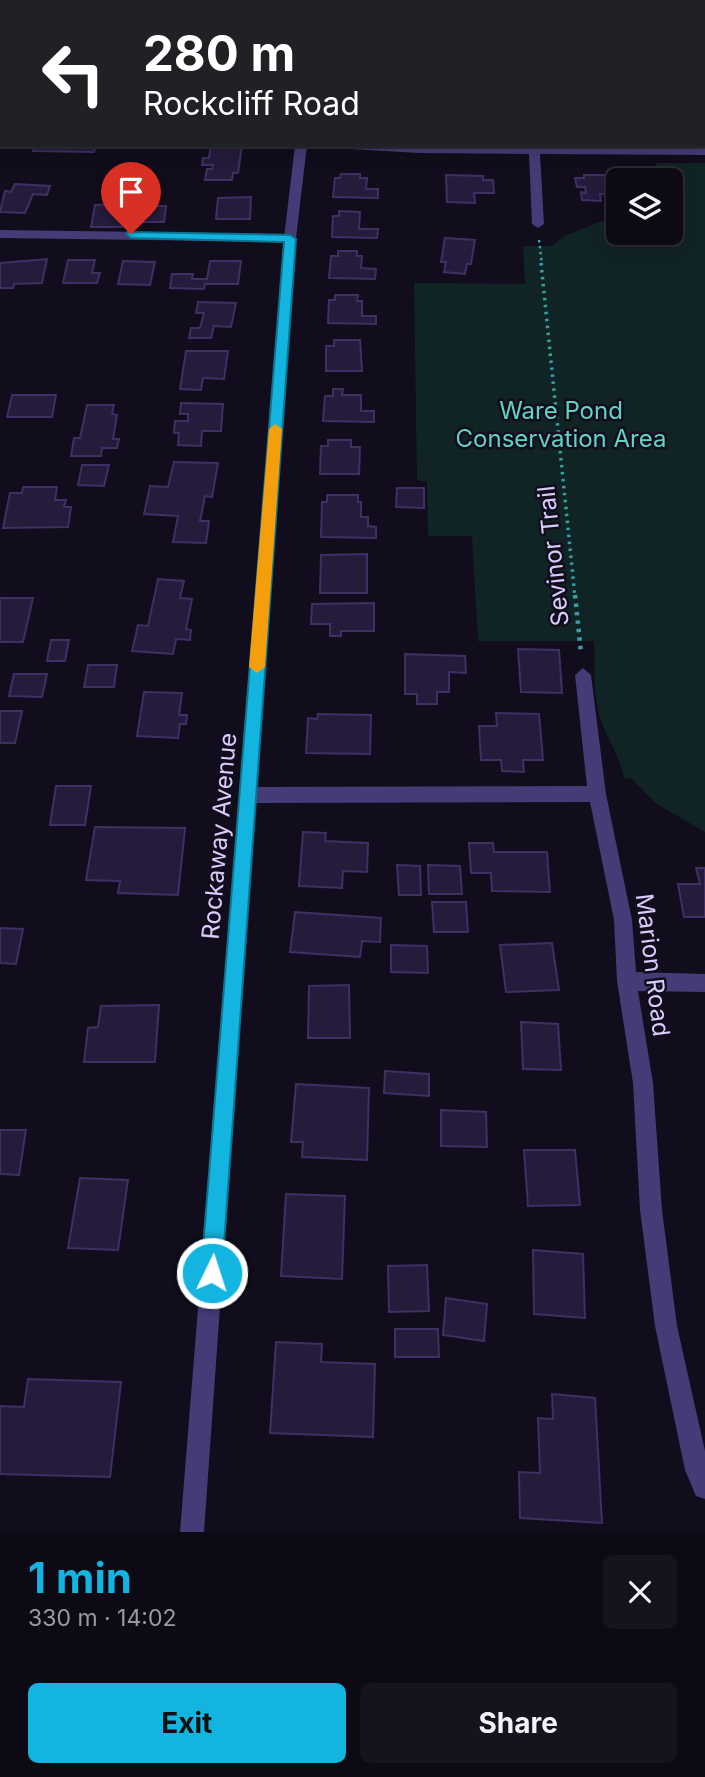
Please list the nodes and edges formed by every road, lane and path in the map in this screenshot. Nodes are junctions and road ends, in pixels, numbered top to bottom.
1 (301, 147) edge
2 (367, 147) edge
3 (534, 148) edge
4 (705, 152) edge
5 (538, 224) joint
6 (0, 234) edge
7 (290, 239) junction
8 (583, 675) joint
9 (597, 793) junction
10 (248, 795) junction
11 (627, 981) junction
12 (705, 983) edge
13 (705, 1488) edge
14 (192, 1532) edge

1 - 7 street, Rockaway Avenue
2 - 3 street
3 - 4 street
3 - 5 street
5 - 8 path, Sevinor Trail
6 - 7 street
7 - 10 street, Rockaway Avenue
8 - 9 street, Marion Road
9 - 10 street
9 - 11 street, Marion Road
10 - 14 street, Rockaway Avenue
11 - 12 street
11 - 13 street, Marion Road

